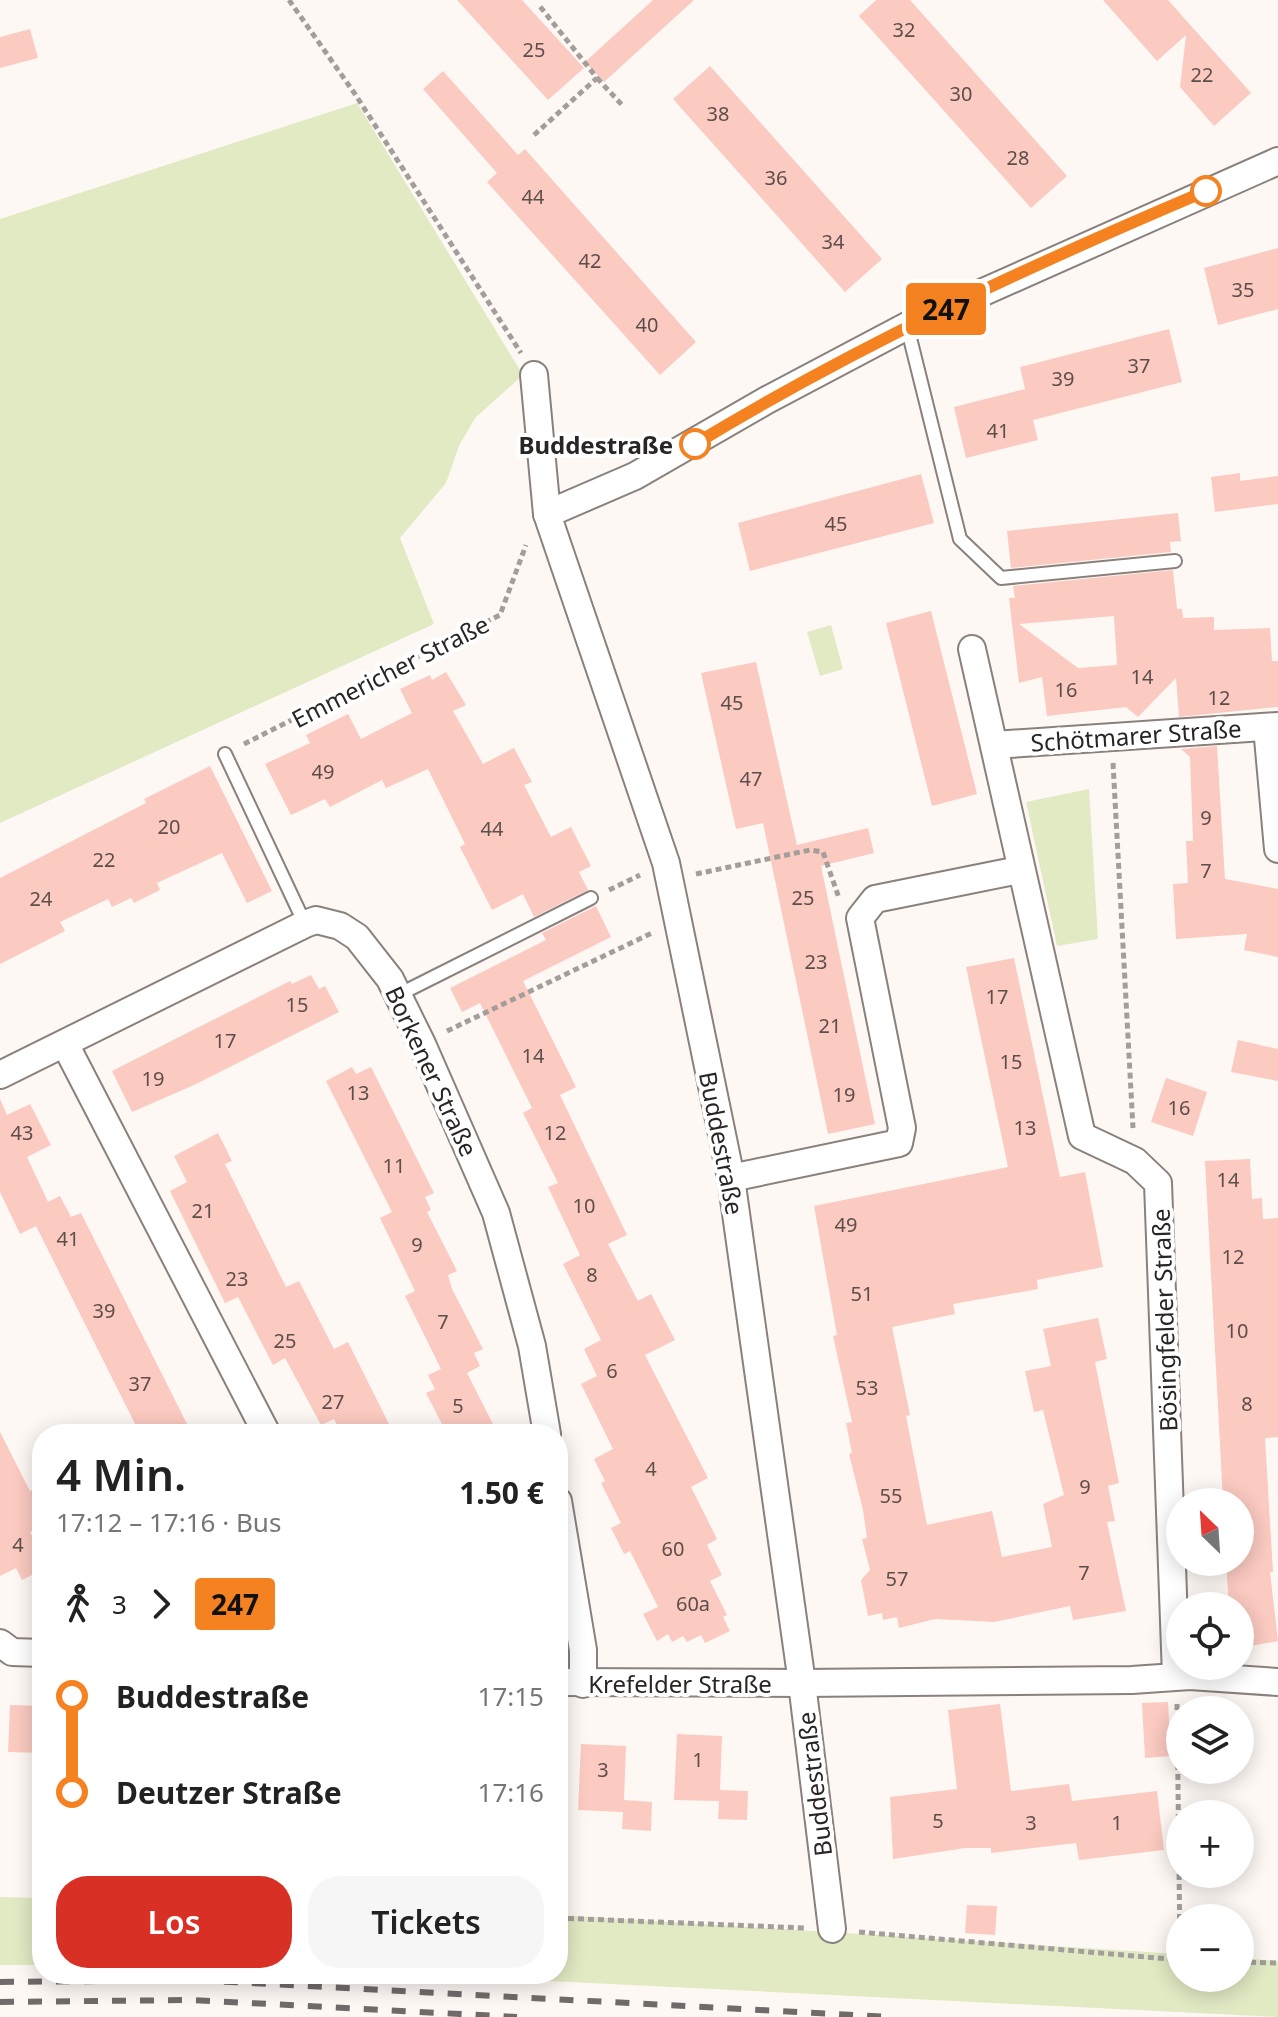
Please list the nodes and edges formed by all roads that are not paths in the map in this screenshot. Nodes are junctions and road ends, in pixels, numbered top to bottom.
1 (1278, 161) edge
2 (907, 326) junction
3 (534, 375) road end
4 (547, 514) junction
5 (1175, 561) dead end
6 (972, 649) dead end
7 (1272, 727) edge
8 (994, 745) junction
9 (225, 754) road end
10 (1278, 849) edge
11 (1019, 870) junction
12 (591, 898) road end
13 (305, 924) junction
14 (398, 995) junction
15 (65, 1044) junction
16 (0, 1075) edge
17 (731, 1178) junction
18 (262, 1424) edge
19 (545, 1424) edge
20 (568, 1561) edge
21 (1173, 1592) edge
22 (0, 1643) edge
23 (32, 1653) edge
24 (1166, 1676) edge
25 (1244, 1680) edge
26 (1278, 1682) edge
27 (571, 1683) edge
28 (802, 1683) junction
29 (832, 1929) road end

1 - 2 street
2 - 4 street
2 - 5 lane
3 - 4 street, Buddestraße
4 - 17 street, Buddestraße
6 - 8 street, Bösingfelder Straße
7 - 8 street, Schötmarer Straße
7 - 10 street
8 - 11 street, Bösingfelder Straße
9 - 13 lane
11 - 17 street
11 - 21 street, Bösingfelder Straße
12 - 14 lane
13 - 14 street, Borkener Straße
13 - 15 street
14 - 19 street, Borkener Straße
15 - 16 street
15 - 18 street
17 - 28 street, Buddestraße
20 - 27 street
22 - 23 street
24 - 28 street
25 - 26 street
27 - 28 street, Krefelder Straße
28 - 29 street, Buddestraße

